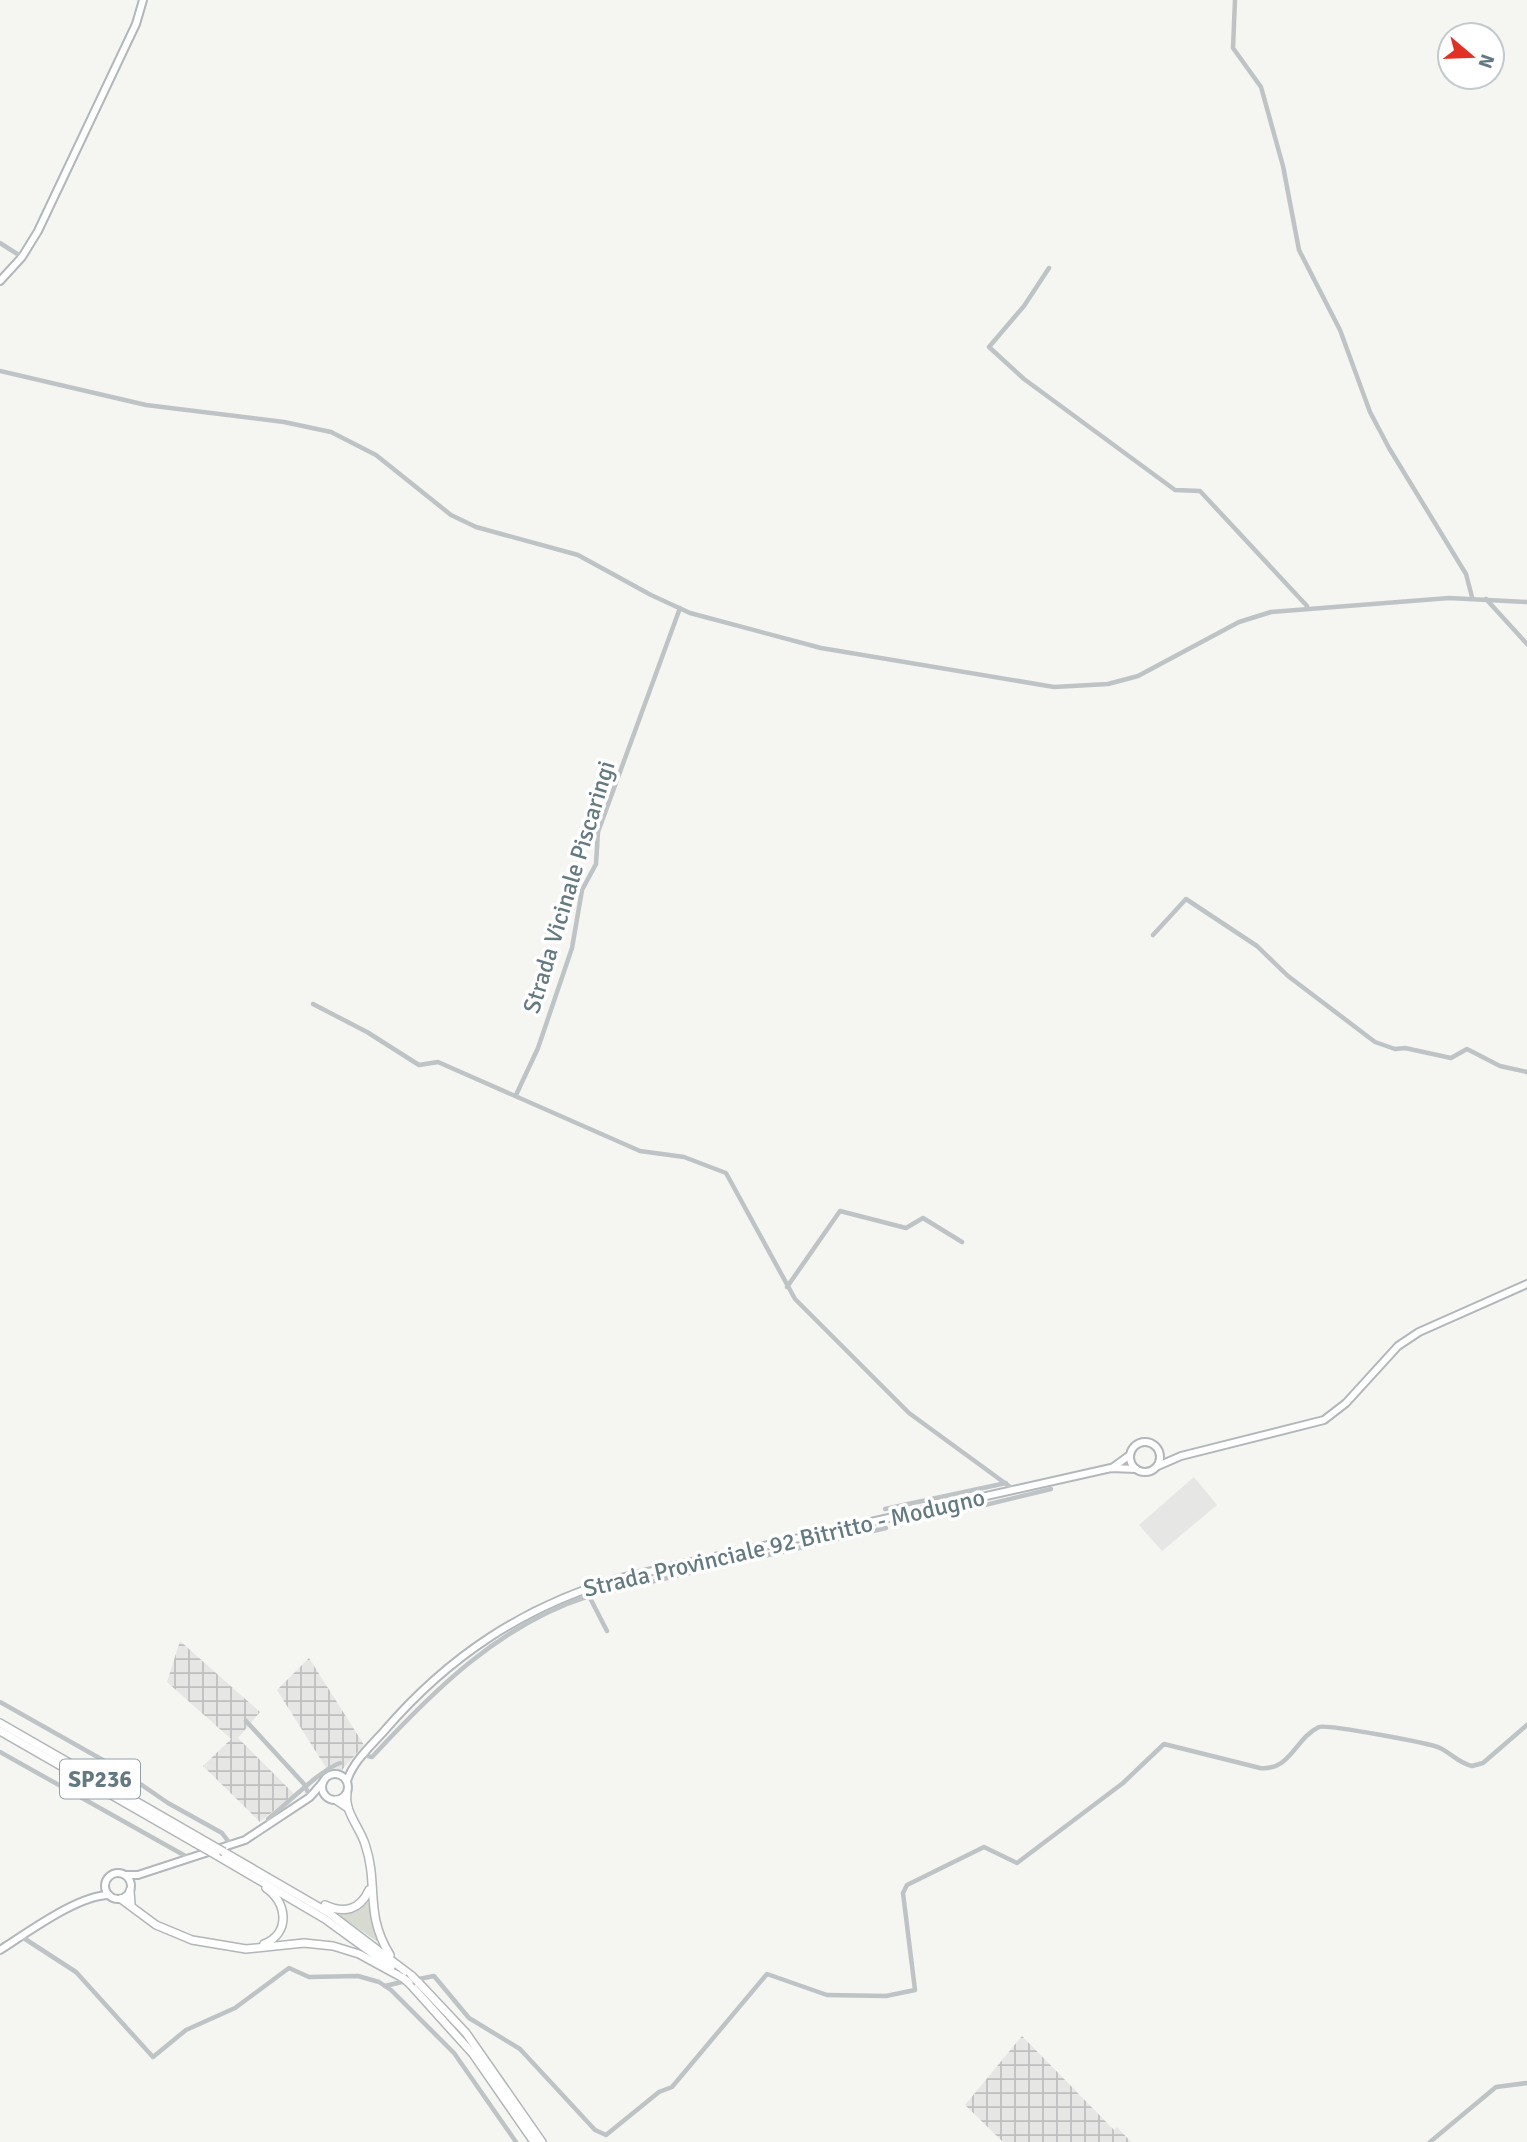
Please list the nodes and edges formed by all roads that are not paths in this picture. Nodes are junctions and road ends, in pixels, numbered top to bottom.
1 (143, 0) edge
2 (1235, 0) edge
3 (0, 243) edge
4 (22, 257) junction
5 (1049, 268) dead end
6 (0, 281) edge
7 (0, 370) edge
8 (1472, 597) junction
9 (1486, 598) junction
10 (1527, 601) edge
11 (1308, 607) junction
12 (680, 608) junction
13 (1527, 644) edge
14 (1153, 935) dead end
15 (313, 1004) dead end
16 (1527, 1072) edge
17 (516, 1095) junction
18 (962, 1242) dead end
19 (1527, 1284) edge
20 (787, 1287) junction
21 (1130, 1455) junction
22 (1160, 1455) junction
23 (1181, 1456) junction
24 (1158, 1466) junction
25 (1111, 1468) junction
26 (1136, 1469) junction
27 (1006, 1483) junction
28 (1013, 1489) junction
29 (1051, 1489) dead end
30 (989, 1494) junction
31 (992, 1503) junction
32 (885, 1508) dead end
33 (951, 1513) dead end
34 (886, 1528) dead end
35 (799, 1539) junction
36 (801, 1547) junction
37 (589, 1595) junction
38 (607, 1630) dead end
39 (0, 1702) edge
40 (246, 1721) dead end
41 (0, 1723) edge
42 (1527, 1724) edge
43 (0, 1731) edge
44 (0, 1752) edge
45 (364, 1755) junction
46 (340, 1763) dead end
47 (351, 1769) junction
48 (340, 1774) junction
49 (347, 1781) junction
50 (323, 1782) junction
51 (306, 1789) junction
52 (347, 1794) junction
53 (310, 1797) junction
54 (332, 1799) junction
55 (348, 1809) junction
56 (270, 1824) junction
57 (197, 1840) junction
58 (232, 1846) junction
59 (216, 1855) junction
60 (189, 1858) junction
61 (127, 1875) junction
62 (138, 1875) junction
63 (264, 1875) junction
64 (105, 1883) junction
65 (372, 1883) junction
66 (131, 1888) junction
67 (109, 1895) junction
68 (95, 1896) junction
69 (121, 1899) junction
70 (131, 1904) junction
71 (22, 1937) junction
72 (246, 1948) junction
73 (0, 1950) edge
74 (392, 1958) junction
75 (411, 1980) junction
76 (385, 1986) junction
77 (1527, 2083) edge
78 (516, 2142) edge
79 (534, 2142) edge
80 (542, 2142) edge
81 (1430, 2142) edge

1 - 4 main road
2 - 8 street
3 - 4 street
4 - 6 main road
5 - 11 street
7 - 12 street
8 - 9 street
8 - 11 street
9 - 10 street
9 - 13 street
11 - 12 street
12 - 17 street, Strada Vicinale Piscaringi
14 - 16 street
15 - 17 street
17 - 20 street
18 - 20 street
19 - 23 main road
20 - 27 street
21 - 22 main road
21 - 25 main road
21 - 26 main road
22 - 23 main road
22 - 24 main road
23 - 24 main road
24 - 26 main road
25 - 26 main road
25 - 28 main road, Strada Provinciale 92 Bitritto - Modugno
27 - 28 street
27 - 32 street
28 - 30 main road, Strada Provinciale 92 Bitritto - Modugno
29 - 31 street
30 - 31 street
30 - 35 main road, Strada Provinciale 92 Bitritto - Modugno
31 - 33 street
34 - 36 street
35 - 36 street
35 - 45 main road, Strada Provinciale 92 Bitritto - Modugno
36 - 37 street
37 - 38 street
37 - 45 street
39 - 58 street
40 - 51 street
41 - 57 highway, SP236
42 - 76 street
43 - 57 highway, SP236
44 - 60 street
45 - 47 main road, Strada Provinciale 92 Bitritto - Modugno
46 - 51 street
47 - 48 main road
47 - 49 main road
48 - 49 main road
48 - 50 main road
49 - 52 main road
50 - 53 main road
50 - 54 main road
51 - 53 street
51 - 56 street
52 - 54 main road
52 - 55 highway
53 - 54 main road
53 - 56 main road
54 - 55 highway
55 - 65 highway
56 - 58 main road
57 - 59 highway, SP236, bridge
57 - 63 highway, SP236, bridge
58 - 60 main road
59 - 72 highway
59 - 75 highway, SP236
60 - 62 main road
61 - 62 main road
61 - 64 main road
61 - 66 main road
62 - 66 main road
63 - 65 highway
63 - 74 highway, SP236
64 - 67 main road
64 - 68 main road
65 - 74 highway
66 - 69 main road
66 - 70 highway
67 - 68 main road
67 - 69 main road
68 - 71 main road
69 - 70 highway
70 - 72 highway
71 - 73 main road
71 - 76 street
72 - 75 highway
74 - 75 highway, SP236
75 - 79 highway, SP236
75 - 80 highway, SP236
76 - 78 street
77 - 81 street

